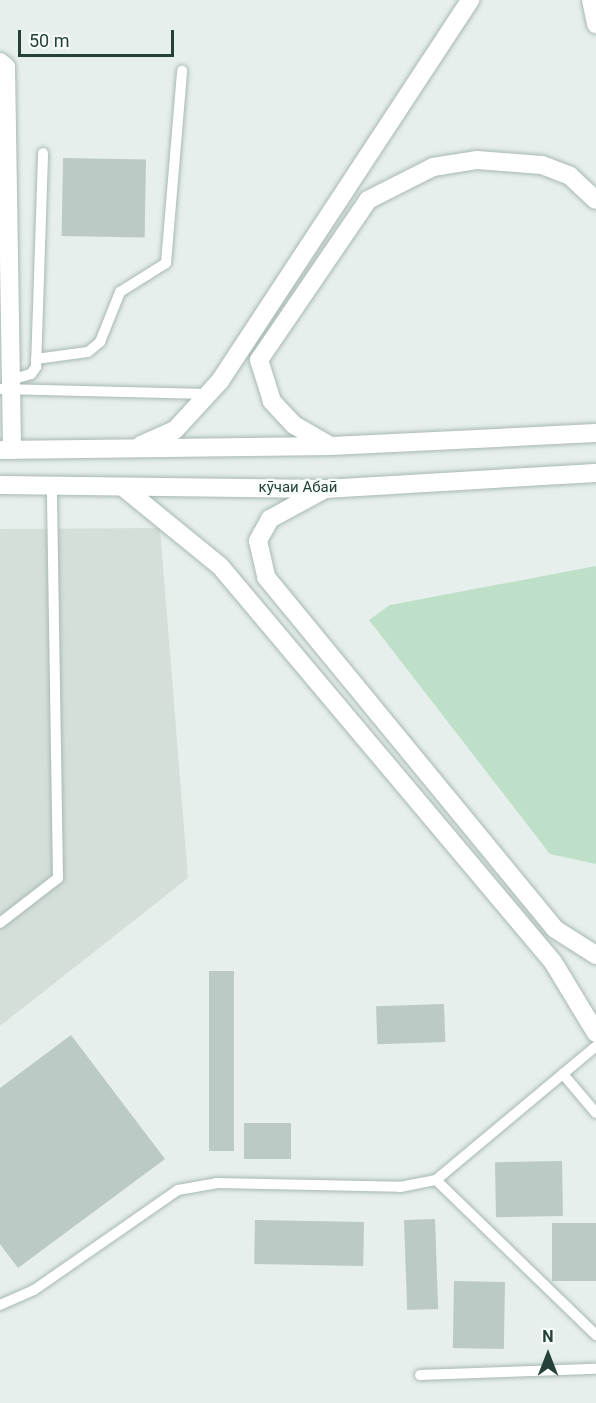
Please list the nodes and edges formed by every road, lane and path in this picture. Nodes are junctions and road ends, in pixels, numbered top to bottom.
1 (470, 0) edge
2 (591, 0) edge
3 (596, 24) edge
4 (0, 62) edge
5 (182, 71) dead end
6 (43, 153) dead end
7 (596, 200) edge
8 (36, 359) junction
9 (5, 360) edge
10 (7, 386) edge
11 (208, 394) junction
12 (596, 434) edge
13 (331, 446) junction
14 (132, 448) junction
15 (6, 450) edge
16 (596, 472) edge
17 (0, 485) edge
18 (52, 485) junction
19 (123, 487) junction
20 (325, 489) junction
21 (0, 923) edge
22 (596, 955) edge
23 (596, 1033) edge
24 (596, 1046) edge
25 (563, 1074) junction
26 (596, 1113) edge
27 (436, 1180) junction
28 (0, 1305) edge
29 (596, 1335) edge
30 (596, 1369) edge
31 (420, 1375) dead end

1 - 11 main road
2 - 3 main road
4 - 9 main road
5 - 8 lane
6 - 8 lane
7 - 13 main road
8 - 10 lane
9 - 10 main road
10 - 11 lane
10 - 15 main road
11 - 14 main road
12 - 13 main road
13 - 14 main road
14 - 15 main road
16 - 20 main road, кӯчаи Абаӣ
17 - 18 main road, кӯчаи Абаӣ
18 - 19 main road, кӯчаи Абаӣ
18 - 21 lane
19 - 20 main road, кӯчаи Абаӣ
19 - 23 main road
20 - 22 main road
24 - 25 lane
25 - 26 lane
25 - 27 lane
27 - 28 lane
27 - 29 lane
30 - 31 lane

